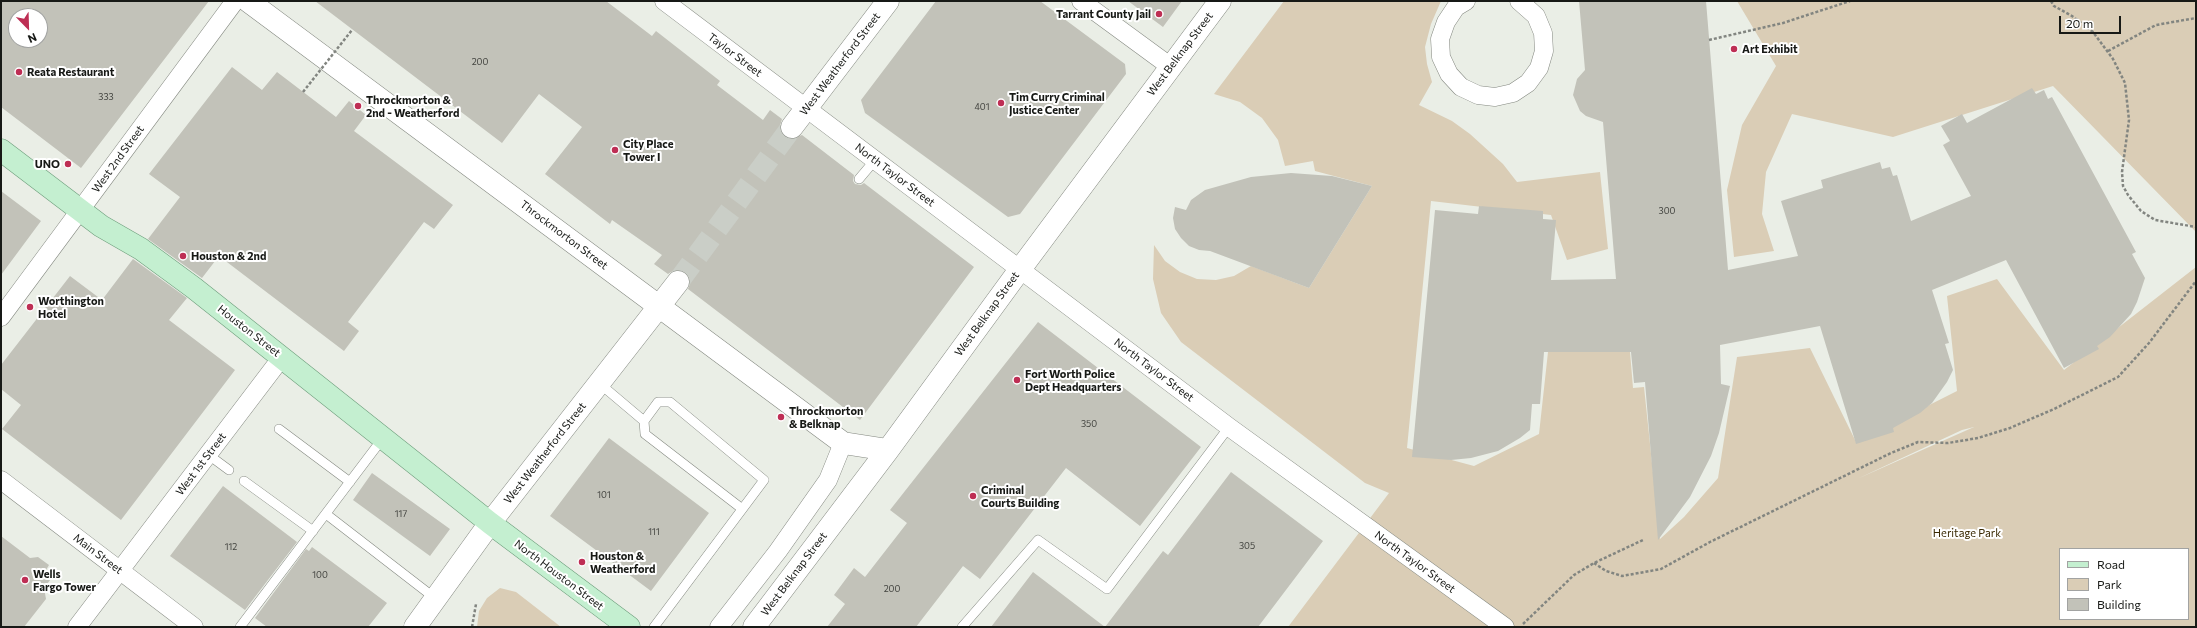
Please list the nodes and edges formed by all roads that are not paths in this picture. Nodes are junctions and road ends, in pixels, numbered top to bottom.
1 (234, 1) edge
2 (248, 1) edge
3 (664, 1) edge
4 (888, 1) edge
5 (1081, 1) edge
6 (1220, 1) edge
7 (1466, 1) edge
8 (1519, 1) edge
9 (1170, 67) junction
10 (805, 109) junction
11 (792, 127) tunnel mouth
12 (1, 150) edge
13 (875, 160) junction
14 (858, 179) dead end
15 (80, 209) junction
16 (1021, 268) junction
17 (678, 282) tunnel mouth
18 (660, 307) junction
19 (1, 317) edge
20 (282, 357) junction
21 (599, 383) junction
22 (644, 421) junction
23 (1229, 427) junction
24 (279, 429) dead end
25 (384, 438) junction
26 (843, 443) junction
27 (888, 450) junction
28 (206, 453) junction
29 (229, 470) dead end
30 (1, 480) edge
31 (244, 481) dead end
32 (350, 482) junction
33 (742, 508) junction
34 (326, 514) junction
35 (490, 523) junction
36 (313, 531) junction
37 (120, 570) junction
38 (436, 599) junction
39 (77, 627) edge
40 (194, 627) edge
41 (240, 627) edge
42 (415, 627) edge
43 (629, 627) edge
44 (654, 627) edge
45 (718, 627) edge
46 (754, 627) edge
47 (962, 627) edge
48 (1505, 627) edge

1 - 15 street, West 2nd Street
2 - 18 main road, Throckmorton Street
3 - 10 street, Taylor Street
4 - 10 main road, West Weatherford Street
5 - 9 street
6 - 9 main road, West Belknap Street
7 - 8 street
9 - 16 main road, West Belknap Street
10 - 11 main road, West Weatherford Street
10 - 13 street, North Taylor Street
12 - 15 main road, Houston Street
13 - 14 lane
13 - 16 street, North Taylor Street
15 - 19 street, West 2nd Street
15 - 20 main road, Houston Street
16 - 23 street, North Taylor Street
16 - 27 main road, West Belknap Street
17 - 18 main road, West Weatherford Street
18 - 21 main road, West Weatherford Street
18 - 26 main road, Throckmorton Street
20 - 25 main road, Houston Street
20 - 28 street, West 1st Street
21 - 22 lane
21 - 35 main road, West Weatherford Street
22 - 33 lane
22 - 33 lane
23 - 47 lane
23 - 48 street, North Taylor Street
24 - 32 lane
25 - 32 lane
25 - 35 main road, Houston Street
26 - 27 main road, Throckmorton Street
26 - 45 street
27 - 46 main road, West Belknap Street
28 - 29 lane
28 - 37 street, West 1st Street
30 - 37 street, Main Street
31 - 36 lane
32 - 34 lane
33 - 44 lane
34 - 36 lane
34 - 38 lane
35 - 38 main road, West Weatherford Street
35 - 43 main road, North Houston Street
36 - 41 lane
37 - 39 street, West 1st Street
37 - 40 street, Main Street
38 - 42 main road, West Weatherford Street

